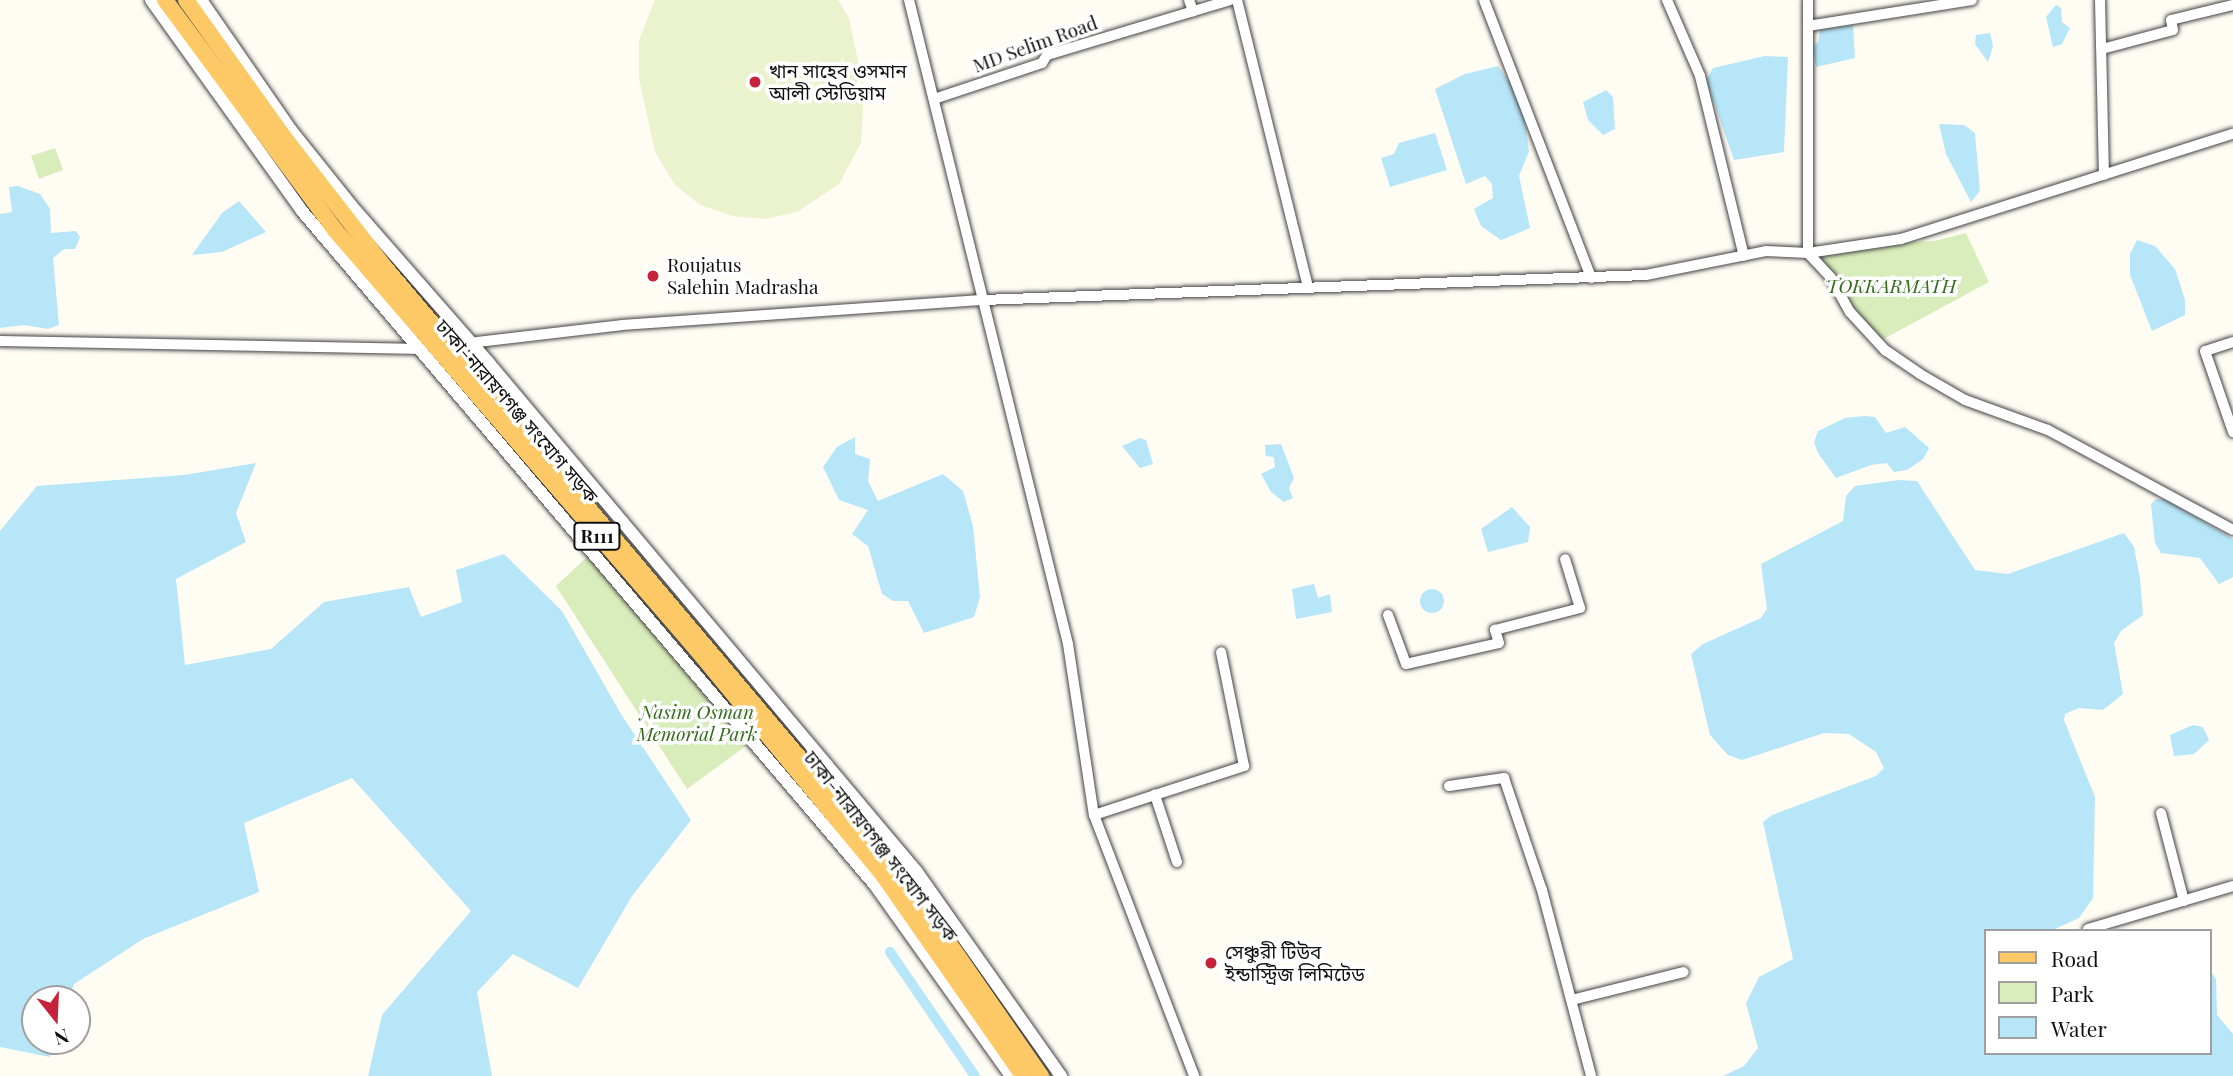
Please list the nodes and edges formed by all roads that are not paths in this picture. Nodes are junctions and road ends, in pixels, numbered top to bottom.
1 (151, 0) edge
2 (165, 0) edge
3 (186, 0) edge
4 (201, 0) edge
5 (909, 0) edge
6 (1189, 0) edge
7 (1230, 0) edge
8 (1237, 0) edge
9 (1484, 0) edge
10 (1667, 0) edge
11 (1808, 0) edge
12 (1972, 0) edge
13 (2100, 0) edge
14 (1909, 5) edge
15 (2233, 5) edge
16 (1193, 11) junction
17 (1808, 26) junction
18 (2102, 49) junction
19 (934, 99) junction
20 (2233, 134) edge
21 (2105, 175) junction
22 (1808, 253) junction
23 (1744, 256) junction
24 (1591, 278) junction
25 (1308, 287) junction
26 (983, 300) junction
27 (0, 341) edge
28 (471, 342) junction
29 (2233, 342) edge
30 (452, 345) junction
31 (428, 347) junction
32 (2233, 432) edge
33 (2233, 530) edge
34 (1565, 559) dead end
35 (1388, 615) dead end
36 (1221, 652) dead end
37 (1450, 786) dead end
38 (1155, 795) junction
39 (2161, 813) dead end
40 (1094, 815) junction
41 (1177, 862) dead end
42 (2233, 886) edge
43 (2184, 901) junction
44 (2088, 929) dead end
45 (1684, 972) dead end
46 (1572, 1000) junction
47 (1011, 1076) edge
48 (1023, 1076) edge
49 (1041, 1076) edge
50 (1061, 1076) edge
51 (1194, 1076) edge
52 (1591, 1076) edge

1 - 31 street
2 - 31 main road, ঢাকা-নারায়ণগঞ্জ সংযোগ সড়ক / R111
3 - 30 main road, ঢাকা-নারায়ণগঞ্জ সংযোগ সড়ক / R111
4 - 28 street
5 - 19 street
6 - 16 street
7 - 16 street, MD Selim Road
8 - 25 street
9 - 24 street
10 - 23 street
11 - 17 street
12 - 14 street
13 - 18 street
14 - 17 street
15 - 18 street
16 - 19 street, MD Selim Road
17 - 22 street
18 - 21 street
19 - 26 street
20 - 21 street
21 - 22 street
22 - 23 street
22 - 33 street
23 - 24 street
24 - 25 street
25 - 26 street
26 - 28 street
26 - 40 street
27 - 31 street
28 - 30 street
28 - 50 street
29 - 32 street
30 - 49 main road, ঢাকা-নারায়ণগঞ্জ সংযোগ সড়ক / R111
31 - 47 street
31 - 48 main road, ঢাকা-নারায়ণগঞ্জ সংযোগ সড়ক / R111
34 - 35 street
36 - 38 street
37 - 46 street
38 - 40 street
38 - 41 street
39 - 43 street
40 - 51 street
42 - 43 street
43 - 44 street
45 - 46 street
46 - 52 street

